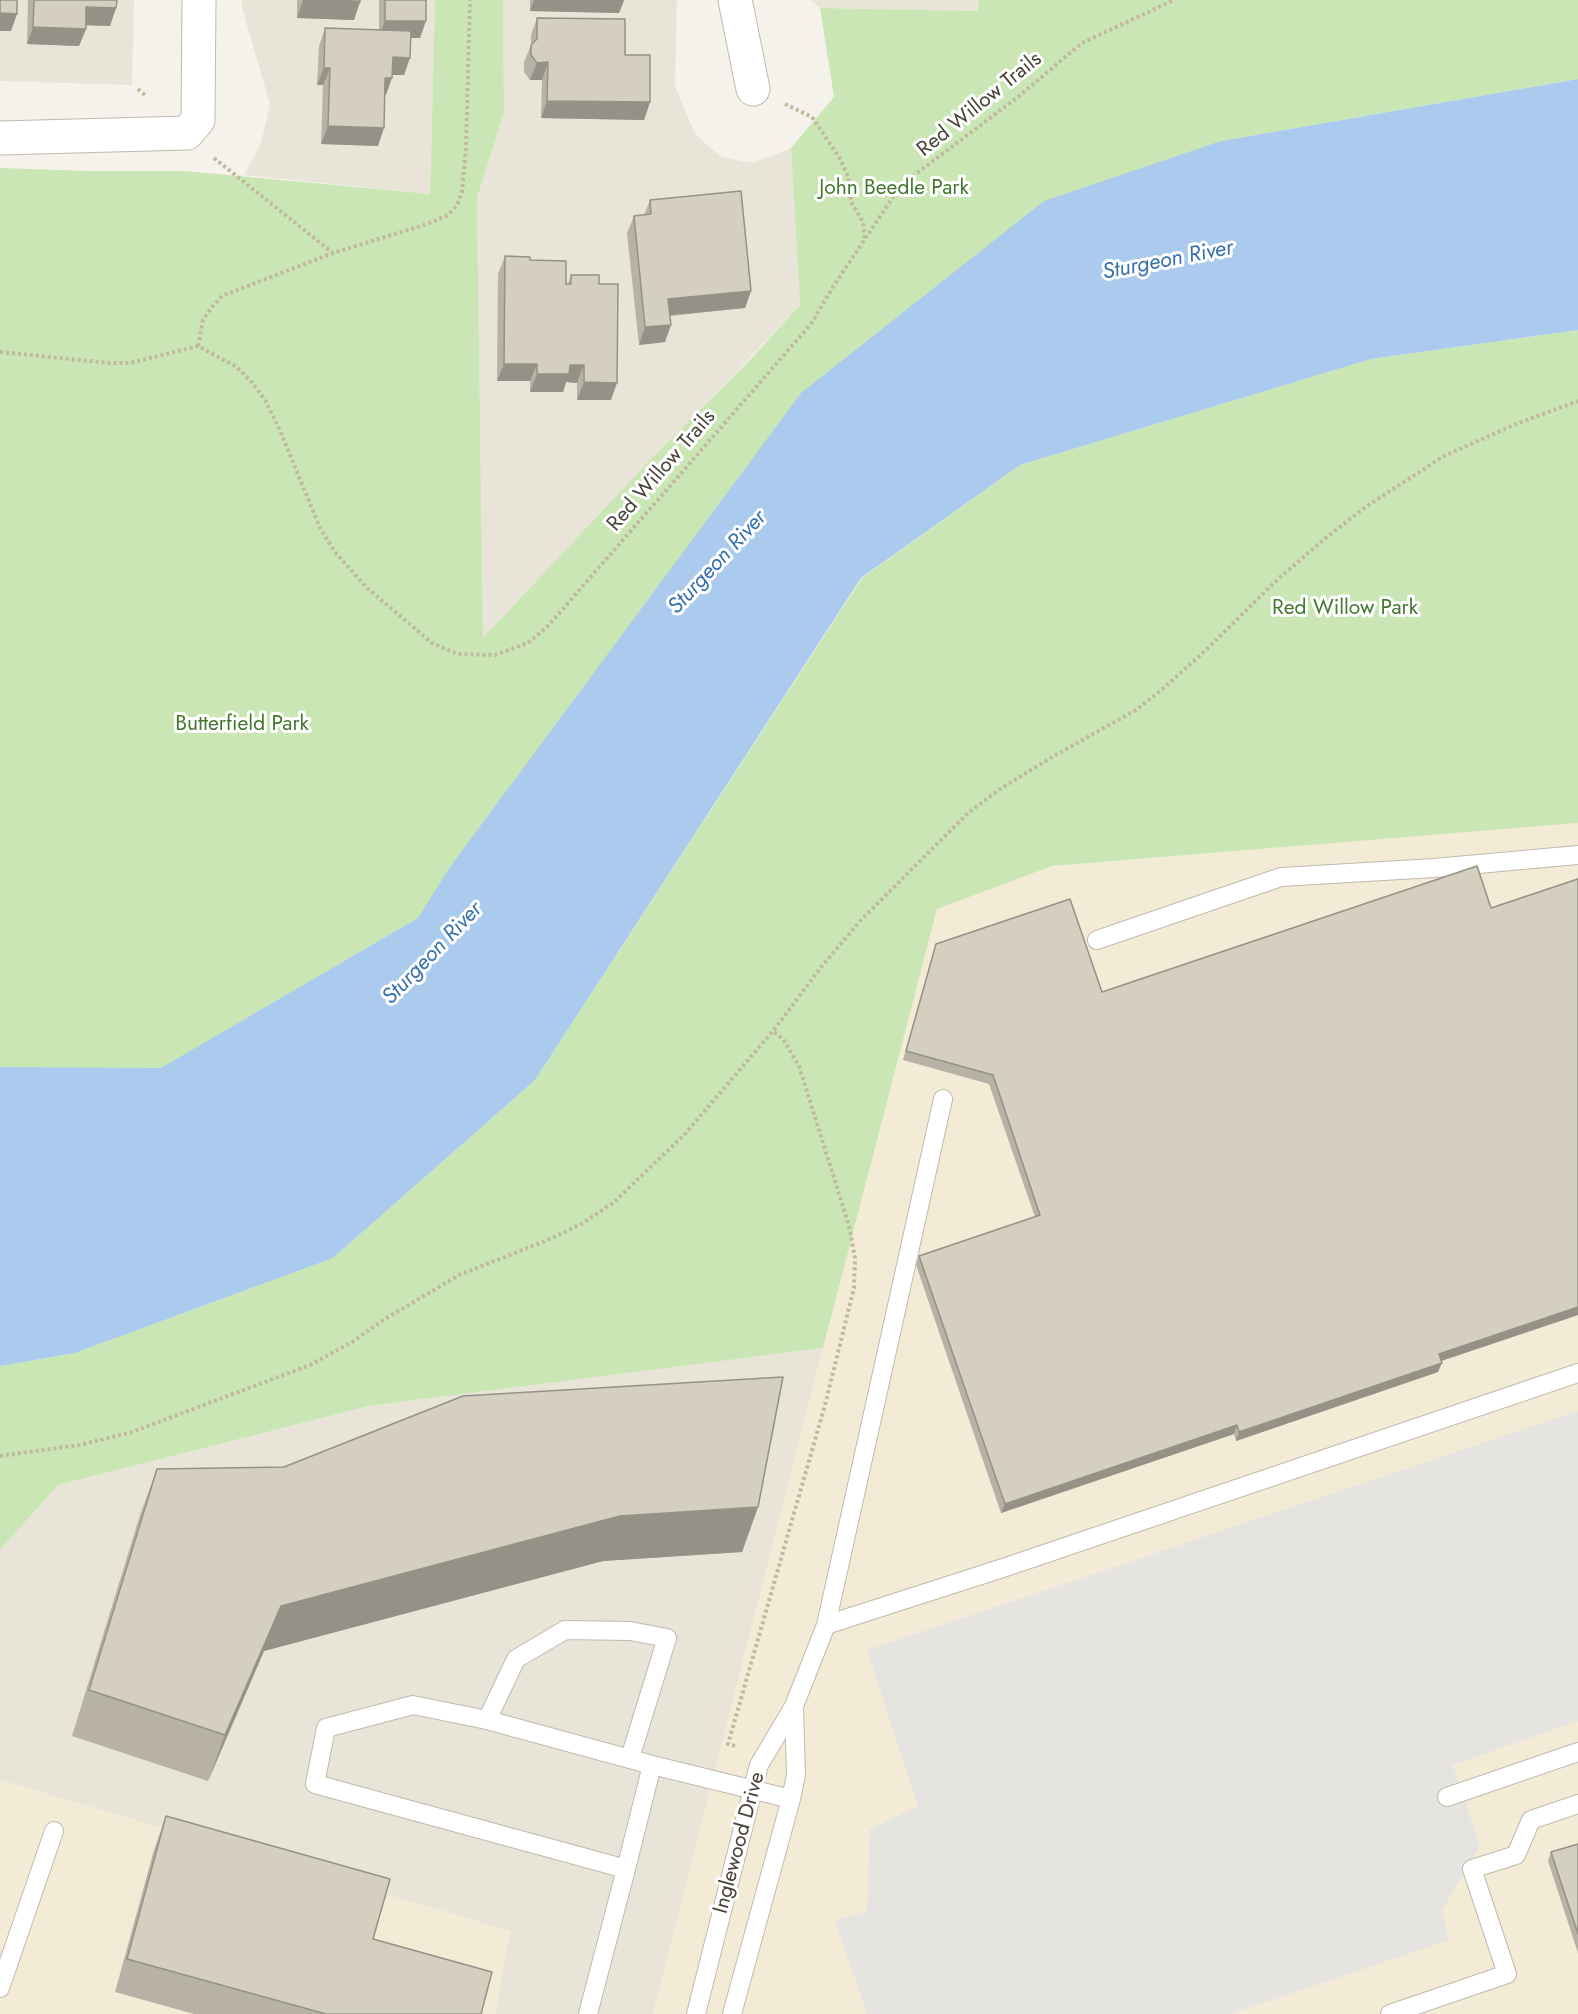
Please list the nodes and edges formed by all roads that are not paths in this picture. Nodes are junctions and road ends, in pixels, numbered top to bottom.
1 (199, 0) edge
2 (735, 0) edge
3 (753, 89) road end
4 (0, 138) edge
5 (1578, 855) edge
6 (1096, 940) dead end
7 (943, 1099) dead end
8 (1578, 1373) edge
9 (826, 1625) junction
10 (794, 1706) junction
11 (487, 1720) junction
12 (1578, 1752) edge
13 (630, 1758) junction
14 (652, 1765) junction
15 (752, 1789) junction
16 (1447, 1797) dead end
17 (791, 1799) junction
18 (1578, 1804) edge
19 (54, 1831) dead end
20 (626, 1869) junction
21 (0, 1988) edge
22 (588, 2014) edge
23 (696, 2014) edge
24 (732, 2014) edge
25 (1390, 2014) edge

1 - 4 street
2 - 3 street
5 - 6 lane
7 - 9 lane
8 - 9 lane
9 - 10 lane
10 - 15 lane, Inglewood Drive
10 - 17 lane, Inglewood Drive
11 - 13 lane
11 - 13 lane
11 - 20 lane
12 - 16 lane
13 - 14 lane
14 - 15 lane
14 - 20 lane
15 - 17 lane
15 - 23 lane, Inglewood Drive
17 - 24 lane, Inglewood Drive
18 - 25 lane
19 - 21 lane
20 - 22 lane

